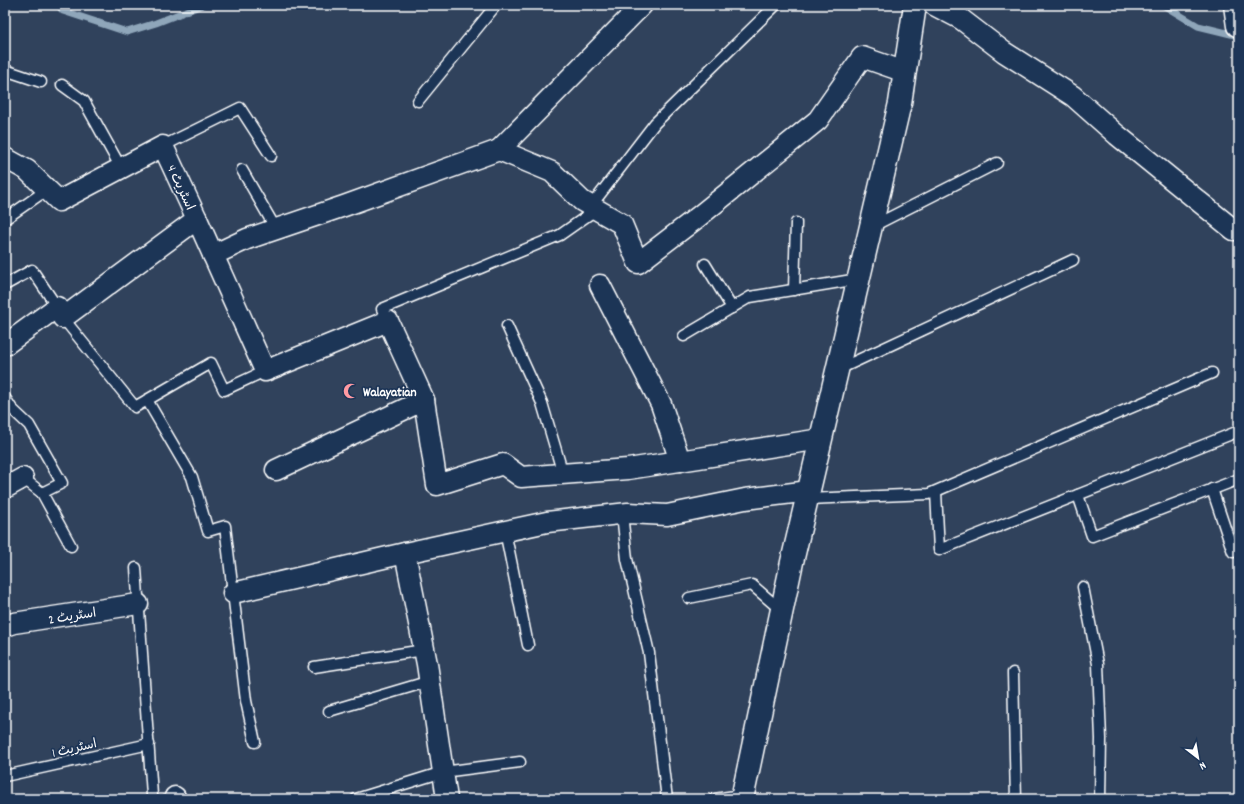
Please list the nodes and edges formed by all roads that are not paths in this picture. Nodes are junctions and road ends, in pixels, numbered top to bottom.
1 (495, 5) edge
2 (642, 5) edge
3 (776, 5) edge
4 (915, 5) edge
5 (934, 5) edge
6 (1234, 5) edge
7 (1237, 26) dead end
8 (5, 70) edge
9 (905, 72) junction
10 (41, 82) dead end
11 (62, 85) dead end
12 (418, 101) dead end
13 (163, 146) junction
14 (499, 150) junction
15 (271, 156) dead end
16 (5, 158) edge
17 (996, 163) dead end
18 (121, 168) junction
19 (242, 170) dead end
20 (48, 189) junction
21 (594, 207) junction
22 (5, 219) edge
23 (197, 219) junction
24 (796, 223) dead end
25 (871, 227) junction
26 (276, 229) junction
27 (1234, 230) dead end
28 (213, 255) junction
29 (1073, 260) dead end
30 (705, 264) dead end
31 (858, 279) junction
32 (5, 285) edge
33 (600, 285) dead end
34 (794, 290) junction
35 (732, 308) junction
36 (60, 312) junction
37 (388, 321) junction
38 (507, 326) dead end
39 (684, 336) dead end
40 (5, 345) edge
41 (837, 370) junction
42 (265, 372) junction
43 (1212, 373) dead end
44 (5, 398) edge
45 (147, 400) junction
46 (424, 400) junction
47 (1239, 431) edge
48 (821, 439) junction
49 (680, 461) junction
50 (276, 470) dead end
51 (563, 474) junction
52 (23, 478) joint
53 (1239, 478) edge
54 (5, 488) edge
55 (1212, 489) junction
56 (936, 492) junction
57 (42, 493) junction
58 (808, 495) junction
59 (1078, 495) junction
60 (622, 514) junction
61 (505, 531) junction
62 (71, 546) dead end
63 (1239, 549) edge
64 (405, 553) junction
65 (136, 568) dead end
66 (1084, 587) dead end
67 (233, 593) junction
68 (689, 598) dead end
69 (138, 604) junction
70 (782, 611) junction
71 (5, 626) edge
72 (528, 645) dead end
73 (424, 650) junction
74 (314, 667) dead end
75 (1013, 673) dead end
76 (430, 681) junction
77 (329, 711) dead end
78 (255, 742) dead end
79 (149, 744) junction
80 (520, 762) dead end
81 (443, 772) junction
82 (5, 776) edge
83 (152, 795) dead end
84 (742, 797) edge
85 (356, 799) edge
86 (447, 799) edge
87 (667, 799) edge
88 (714, 799) edge
89 (1016, 799) edge
90 (1100, 799) edge

1 - 12 lane
2 - 14 street
3 - 21 lane
4 - 9 street
5 - 27 street
6 - 7 street
8 - 10 lane
9 - 21 street
9 - 25 street
11 - 18 lane
13 - 15 lane
13 - 18 street
13 - 23 street, اسٹریٹ 4
14 - 21 street
14 - 26 street
16 - 20 street
17 - 25 lane
18 - 20 street
19 - 26 lane
20 - 22 lane
21 - 37 lane
23 - 28 street
23 - 36 street, اسٹریٹ 4
24 - 34 lane
25 - 31 street
26 - 28 street
28 - 42 street
29 - 41 lane
30 - 35 lane
31 - 34 lane
31 - 41 street
32 - 36 lane
33 - 49 street
34 - 35 lane
35 - 39 lane
36 - 40 street, اسٹریٹ 4
36 - 45 lane
37 - 42 street
37 - 46 street
38 - 51 lane
41 - 48 street
42 - 45 lane
43 - 56 lane
44 - 57 lane
45 - 67 lane
46 - 50 street
46 - 51 street
47 - 59 lane
48 - 49 street
48 - 58 street
49 - 51 street
52 - 54 street
52 - 57 lane
53 - 55 lane
55 - 59 lane
55 - 63 lane
56 - 58 lane
56 - 59 lane
57 - 62 lane
58 - 60 street
58 - 70 street
60 - 61 street
60 - 87 lane
61 - 64 street
61 - 72 lane
64 - 67 street
64 - 73 street
65 - 69 lane
66 - 90 lane
67 - 78 lane
68 - 70 lane
69 - 71 street, اسٹریٹ 2
69 - 79 lane
70 - 84 street
73 - 74 lane
73 - 76 street
75 - 89 lane
76 - 77 lane
76 - 81 street
79 - 82 lane, اسٹریٹ 1
79 - 83 lane
80 - 81 lane
81 - 85 lane
81 - 86 street
84 - 88 lane

